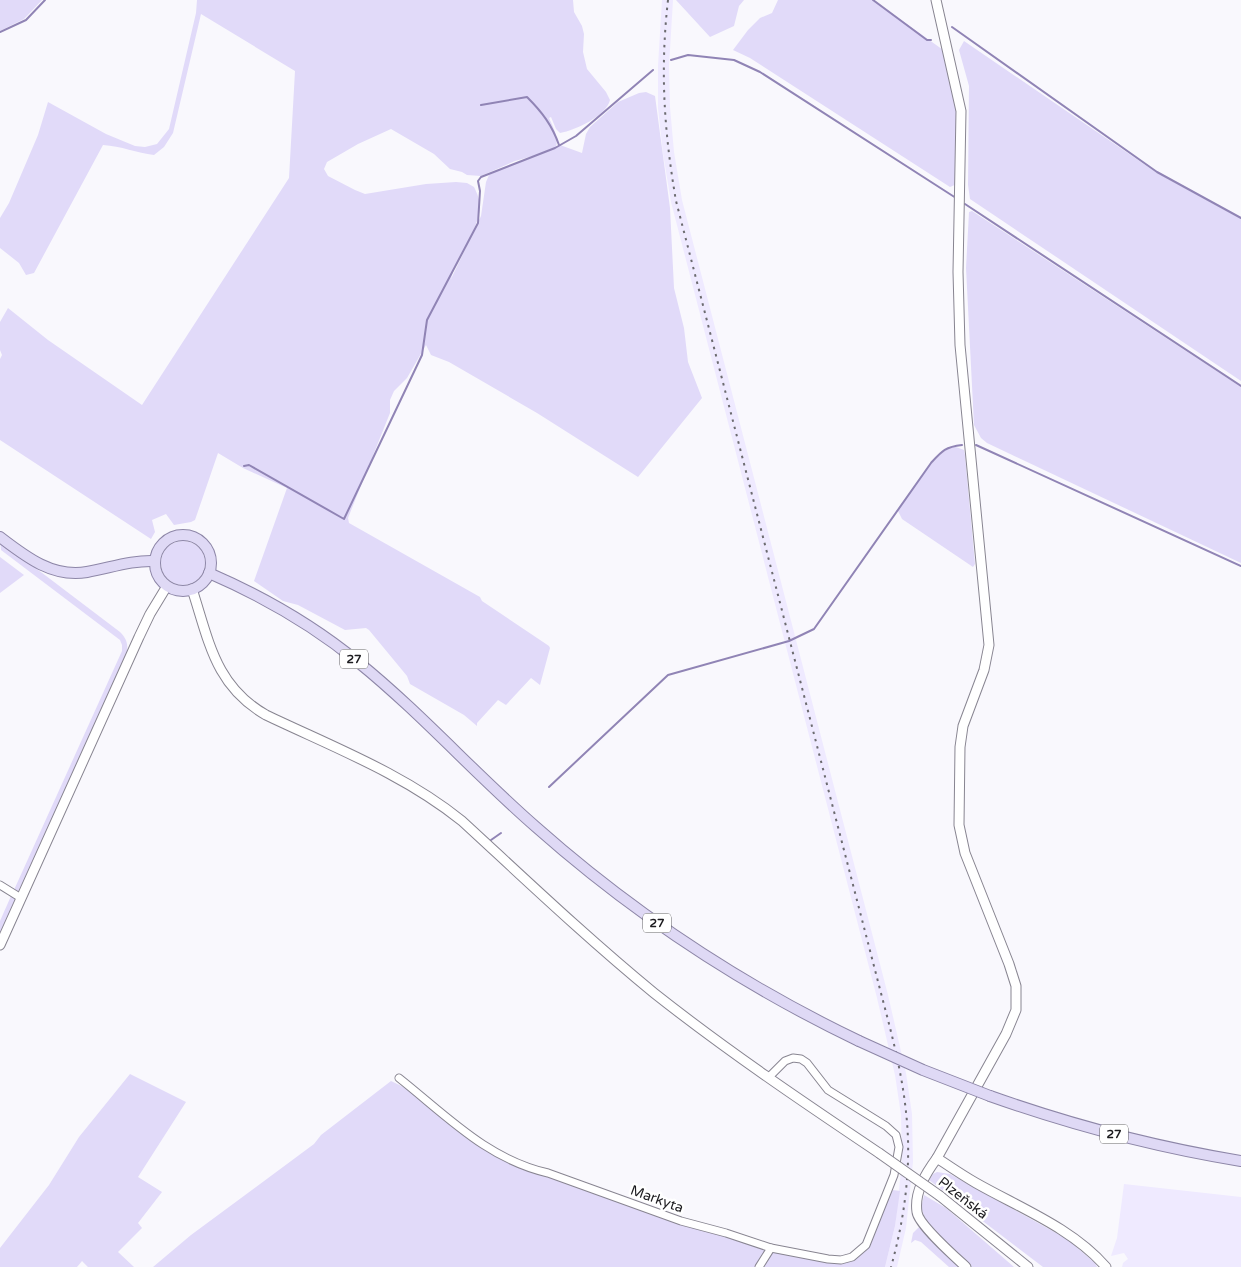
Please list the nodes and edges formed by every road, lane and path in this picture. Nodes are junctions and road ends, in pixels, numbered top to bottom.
1 (936, 0) edge
2 (0, 537) edge
3 (155, 561) junction
4 (209, 573) junction
5 (167, 586) junction
6 (192, 589) junction
7 (0, 885) edge
8 (21, 898) junction
9 (0, 945) edge
10 (769, 1077) junction
11 (400, 1078) dead end
12 (936, 1158) junction
13 (1241, 1161) edge
14 (771, 1248) junction
15 (759, 1267) edge
16 (966, 1267) edge
17 (1028, 1267) edge
18 (1105, 1267) edge

1 - 12 main road
2 - 3 main road
3 - 4 main road
3 - 5 main road
4 - 6 main road
4 - 13 main road, 27, bridge
5 - 6 main road
5 - 8 main road
6 - 10 main road, Plzeňská
7 - 8 street
8 - 9 main road
10 - 14 street, Markyta
10 - 17 main road, Plzeňská, bridge
11 - 14 street, Markyta
12 - 16 main road
12 - 18 main road
14 - 15 street

